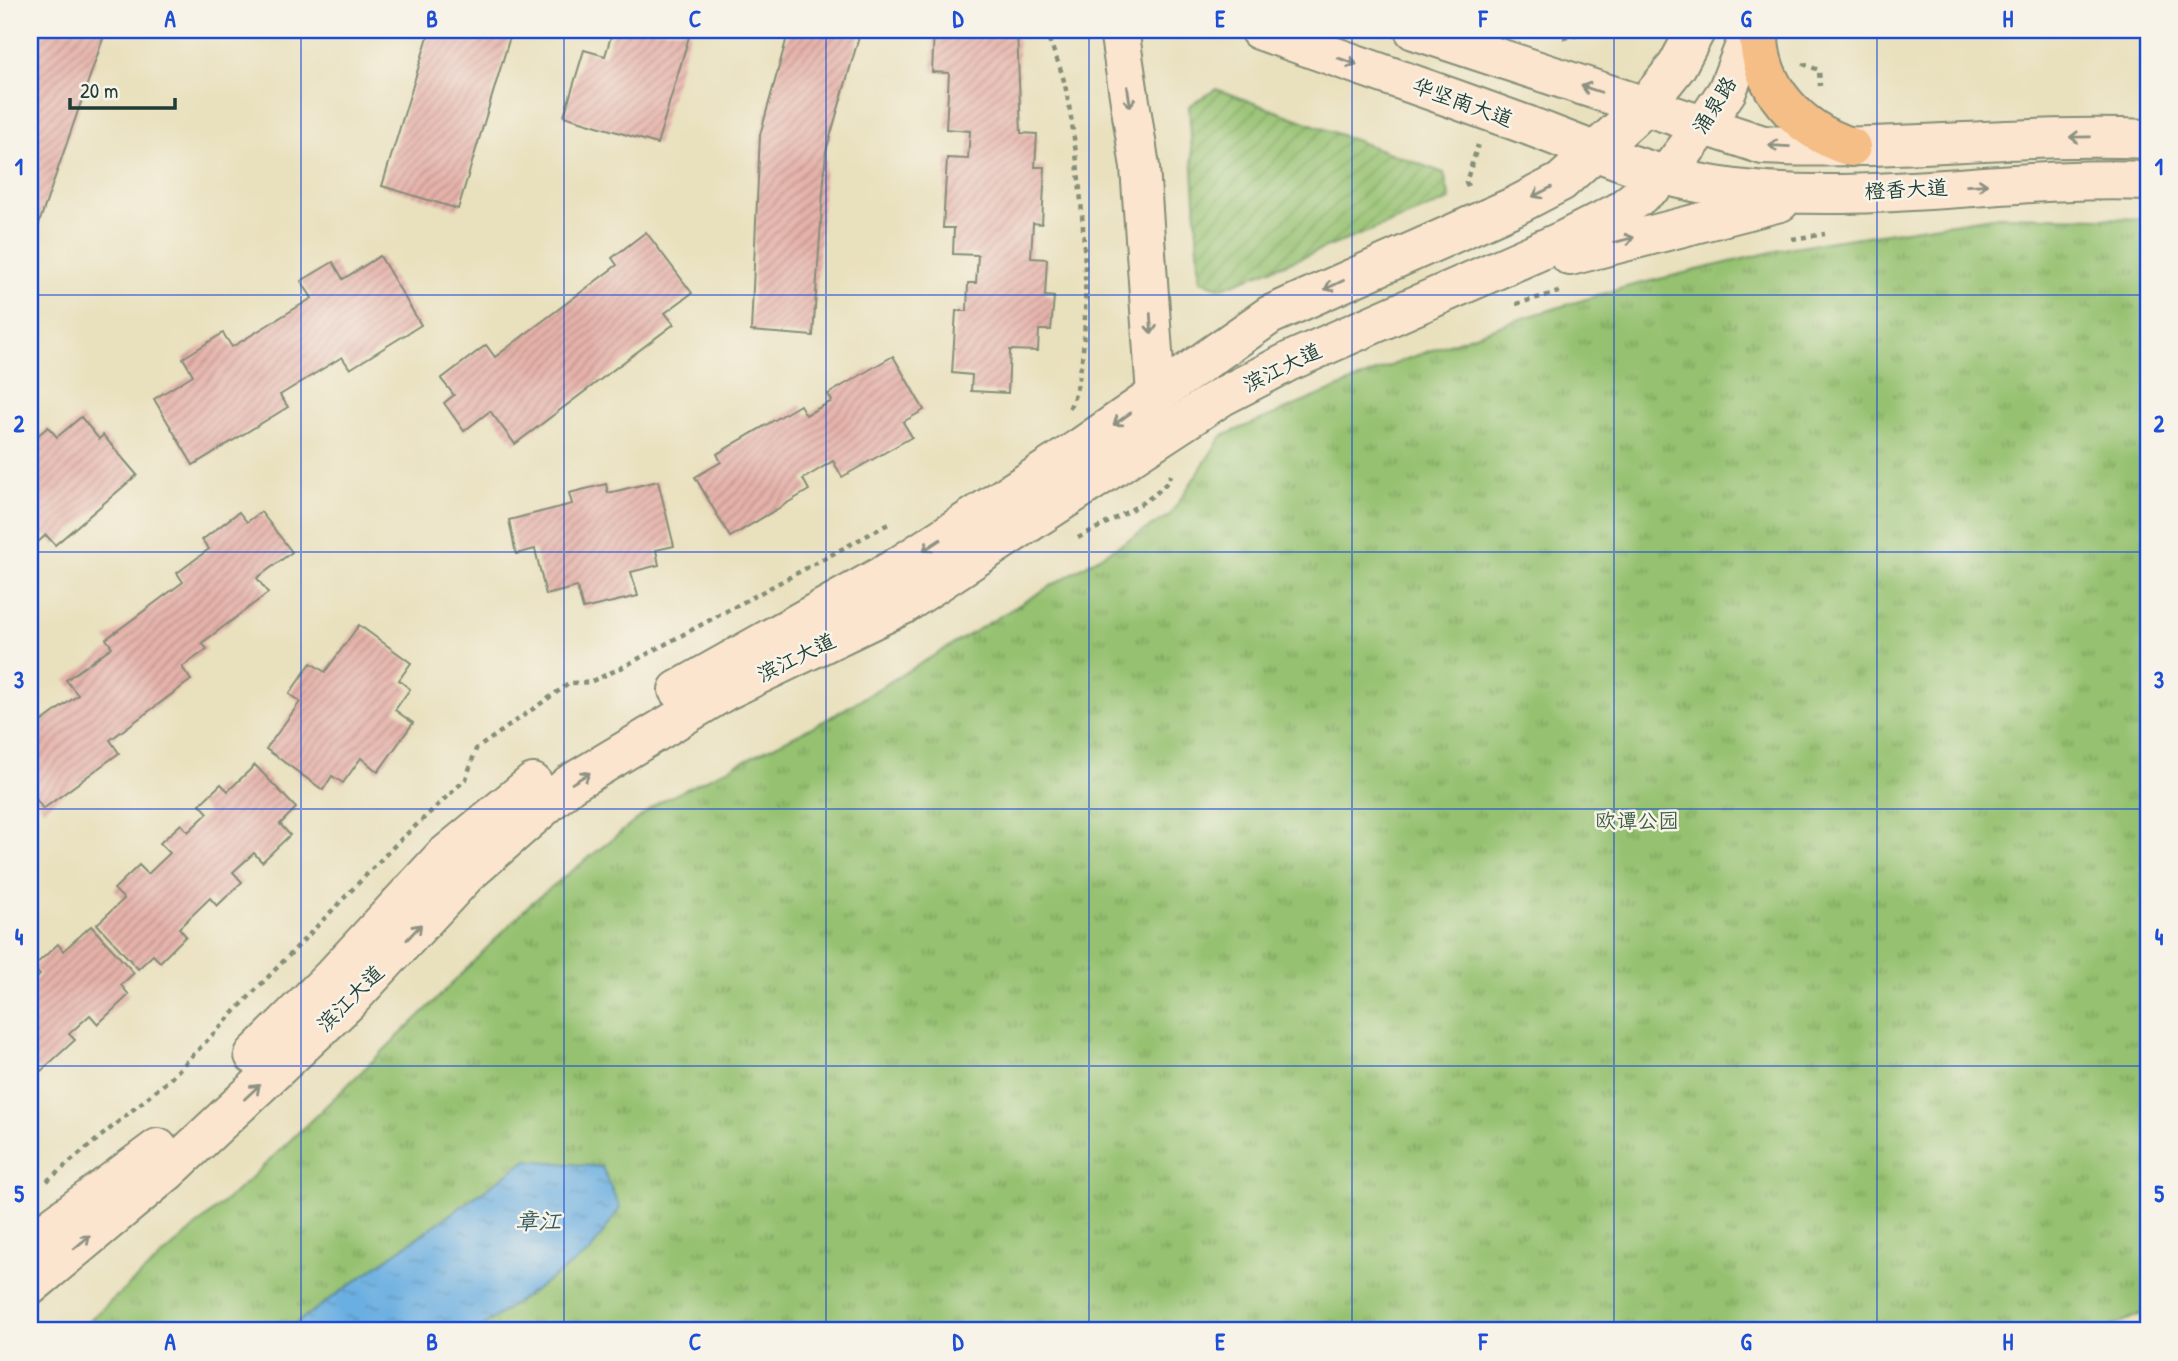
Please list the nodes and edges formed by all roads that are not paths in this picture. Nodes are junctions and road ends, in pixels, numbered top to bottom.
1 (1119, 30) edge
2 (1259, 30) edge
3 (1414, 30) edge
4 (1696, 30) edge
5 (1751, 30) edge
6 (1759, 30) edge
7 (1644, 107) junction
8 (1702, 128) junction
9 (2148, 139) edge
10 (1850, 146) junction
11 (1596, 151) junction
12 (1666, 175) junction
13 (2148, 181) edge
14 (1807, 195) junction
15 (1419, 306) junction
16 (1156, 395) junction
17 (30, 1242) edge
18 (30, 1286) edge

1 -> 16 main road
2 -> 11 main road, 华坚南大道
7 -> 3 main road
4 - 7 main road
5 - 8 main road, 涌泉路
6 - 10 main road
7 - 8 main road
7 - 11 main road
10 -> 8 main road
8 - 12 main road, 涌泉路
9 -> 10 main road
11 - 12 main road, 华坚南大道
11 -> 16 main road, 滨江大道
12 - 14 main road, 橙香大道
12 - 15 main road, 滨江大道
14 -> 13 main road, 橙香大道
15 -> 14 main road
18 -> 15 main road, 滨江大道
16 -> 17 main road, 滨江大道

